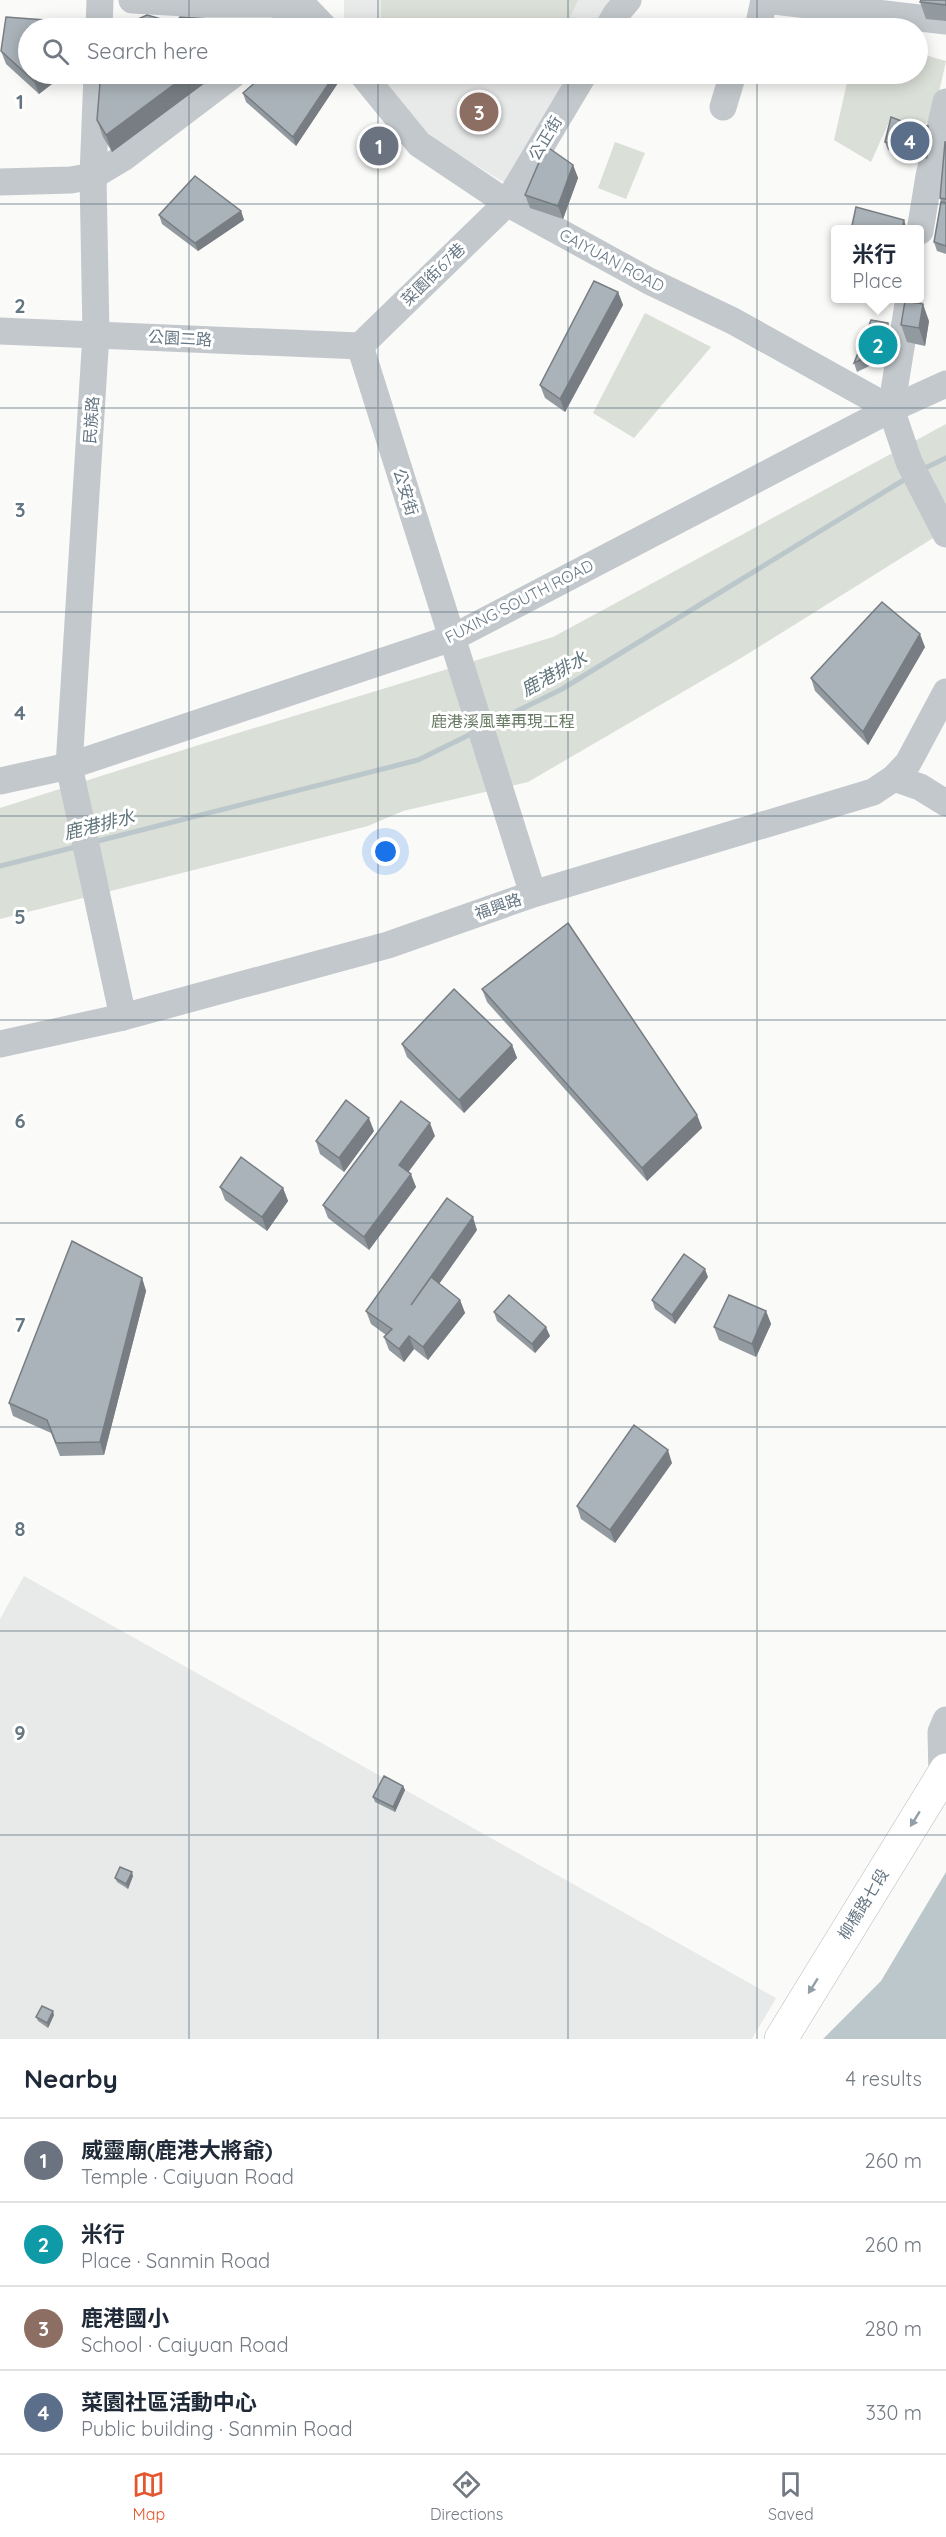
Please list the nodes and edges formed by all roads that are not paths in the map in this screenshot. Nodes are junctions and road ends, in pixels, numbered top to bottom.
1 (100, 0) edge
2 (132, 0) edge
3 (628, 0) edge
4 (764, 0) edge
5 (303, 4) junction
6 (99, 18) edge
7 (290, 18) edge
8 (316, 18) edge
9 (614, 18) edge
10 (760, 18) edge
11 (920, 18) edge
12 (928, 19) edge
13 (946, 21) edge
14 (97, 84) edge
15 (221, 84) edge
16 (370, 84) edge
17 (578, 84) edge
18 (730, 84) edge
19 (946, 102) edge
20 (723, 106) dead end
21 (93, 176) junction
22 (0, 183) edge
23 (507, 203) junction
24 (921, 225) edge
25 (908, 303) edge
26 (0, 331) edge
27 (96, 334) junction
28 (360, 346) junction
29 (946, 384) edge
30 (891, 409) junction
31 (940, 523) edge
32 (452, 638) junction
33 (946, 692) edge
34 (69, 766) junction
35 (894, 778) junction
36 (0, 782) edge
37 (946, 803) edge
38 (533, 894) junction
39 (123, 1017) junction
40 (0, 1044) edge
41 (946, 1720) edge
42 (944, 1773) edge
43 (781, 2039) edge

1 - 6 street
2 - 5 street
3 - 9 street
4 - 10 street
4 - 11 street
5 - 7 street
5 - 8 street
12 - 13 street
14 - 21 street, 民族路
15 - 21 street
16 - 23 street, CAIYUAN ROAD
17 - 23 street, 公正街
18 - 20 street
19 - 24 street
21 - 22 street
21 - 27 street, 民族路
23 - 28 street, 菜園街67巷
23 - 30 street, CAIYUAN ROAD
25 - 30 street
26 - 27 street, 公園二路
27 - 28 street, 公園二路
27 - 34 street, 民族路
28 - 32 street, 公安街
29 - 30 street, FUXING SOUTH ROAD
30 - 31 street
30 - 32 street, FUXING SOUTH ROAD
32 - 34 street, FUXING SOUTH ROAD
32 - 38 street, 公安街
33 - 35 street, 福興路
34 - 36 street, FUXING SOUTH ROAD
34 - 39 street, 民族路
35 - 37 street
35 - 38 street, 福興路
38 - 39 street, 福興路
39 - 40 street, 福興路
41 - 42 street
42 -> 43 main road, 柳橋路七段

